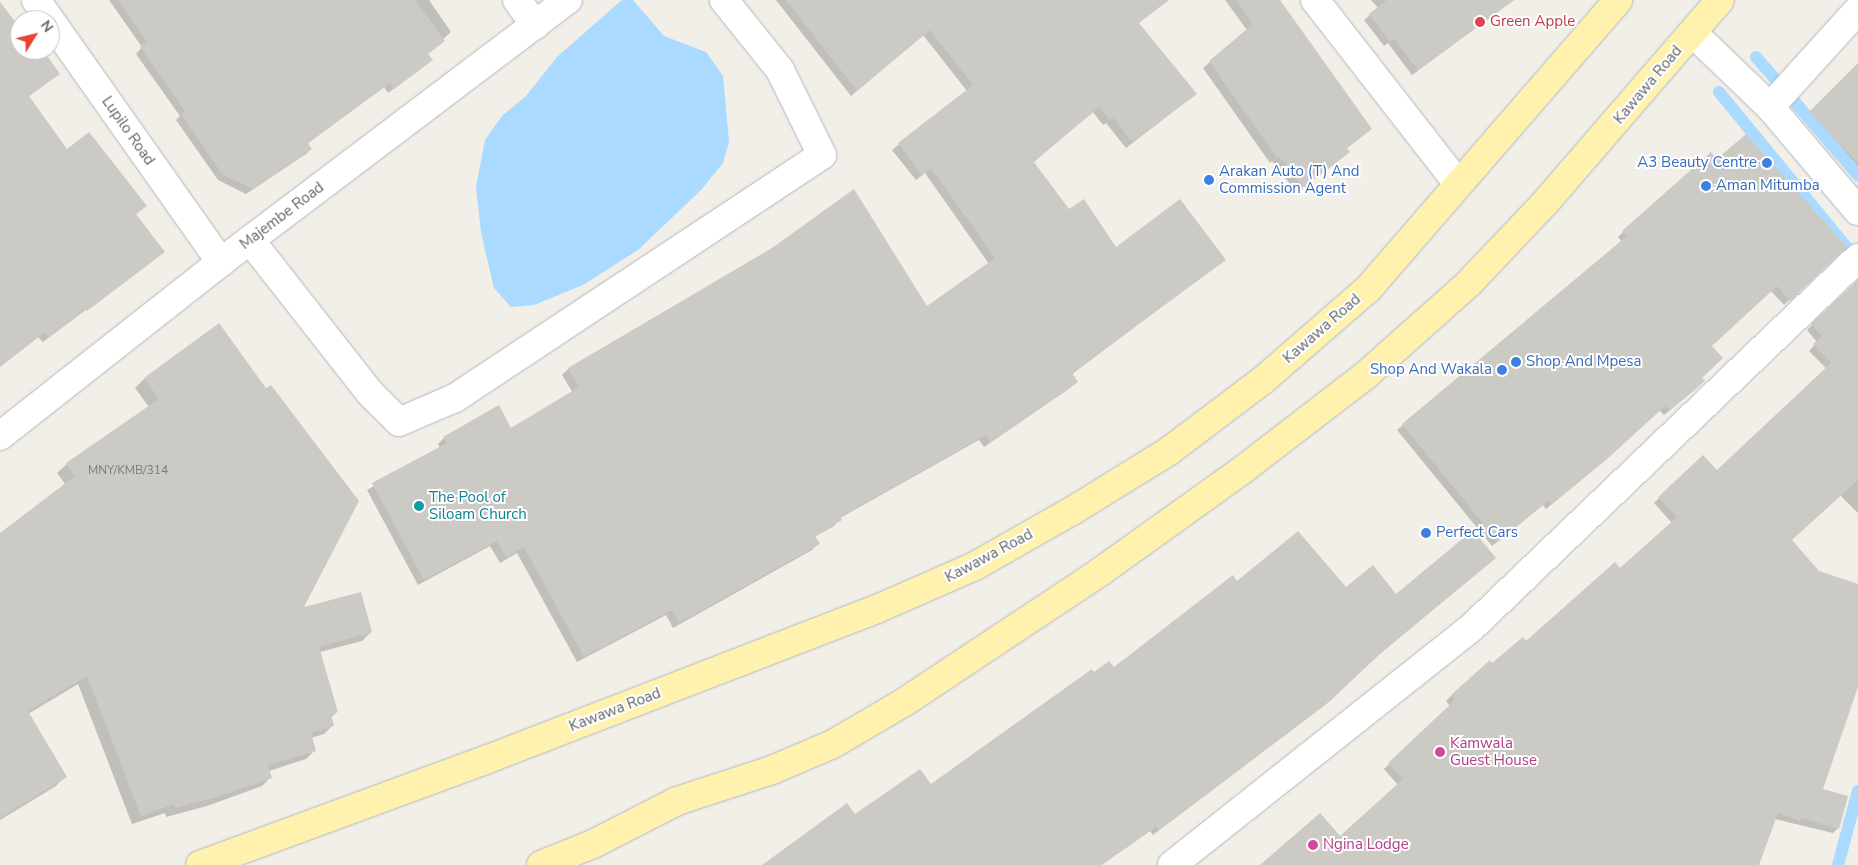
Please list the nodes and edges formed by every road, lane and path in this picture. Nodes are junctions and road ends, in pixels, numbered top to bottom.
1 (36, 0) edge
2 (517, 0) edge
3 (568, 0) edge
4 (724, 0) edge
5 (1315, 0) edge
6 (1618, 0) edge
7 (1720, 0) edge
8 (1858, 10) edge
9 (535, 26) junction
10 (1692, 33) junction
11 (1770, 107) junction
12 (1458, 184) junction
13 (1858, 211) edge
14 (250, 240) junction
15 (1858, 258) edge
16 (221, 262) junction
17 (0, 436) edge
18 (200, 865) edge
19 (541, 865) edge
20 (1172, 865) edge

1 - 16 street, Lupilo Road
2 - 9 street
3 - 9 street, Majembe Road
4 - 14 street
5 - 12 street
6 - 12 main road, Kawawa Road
7 - 10 main road, Kawawa Road
8 - 11 street
9 - 14 street, Majembe Road
10 - 11 street
10 - 19 main road, Kawawa Road
11 - 13 street
12 - 18 main road, Kawawa Road
14 - 16 street, Majembe Road
15 - 20 street
16 - 17 street, Majembe Road

